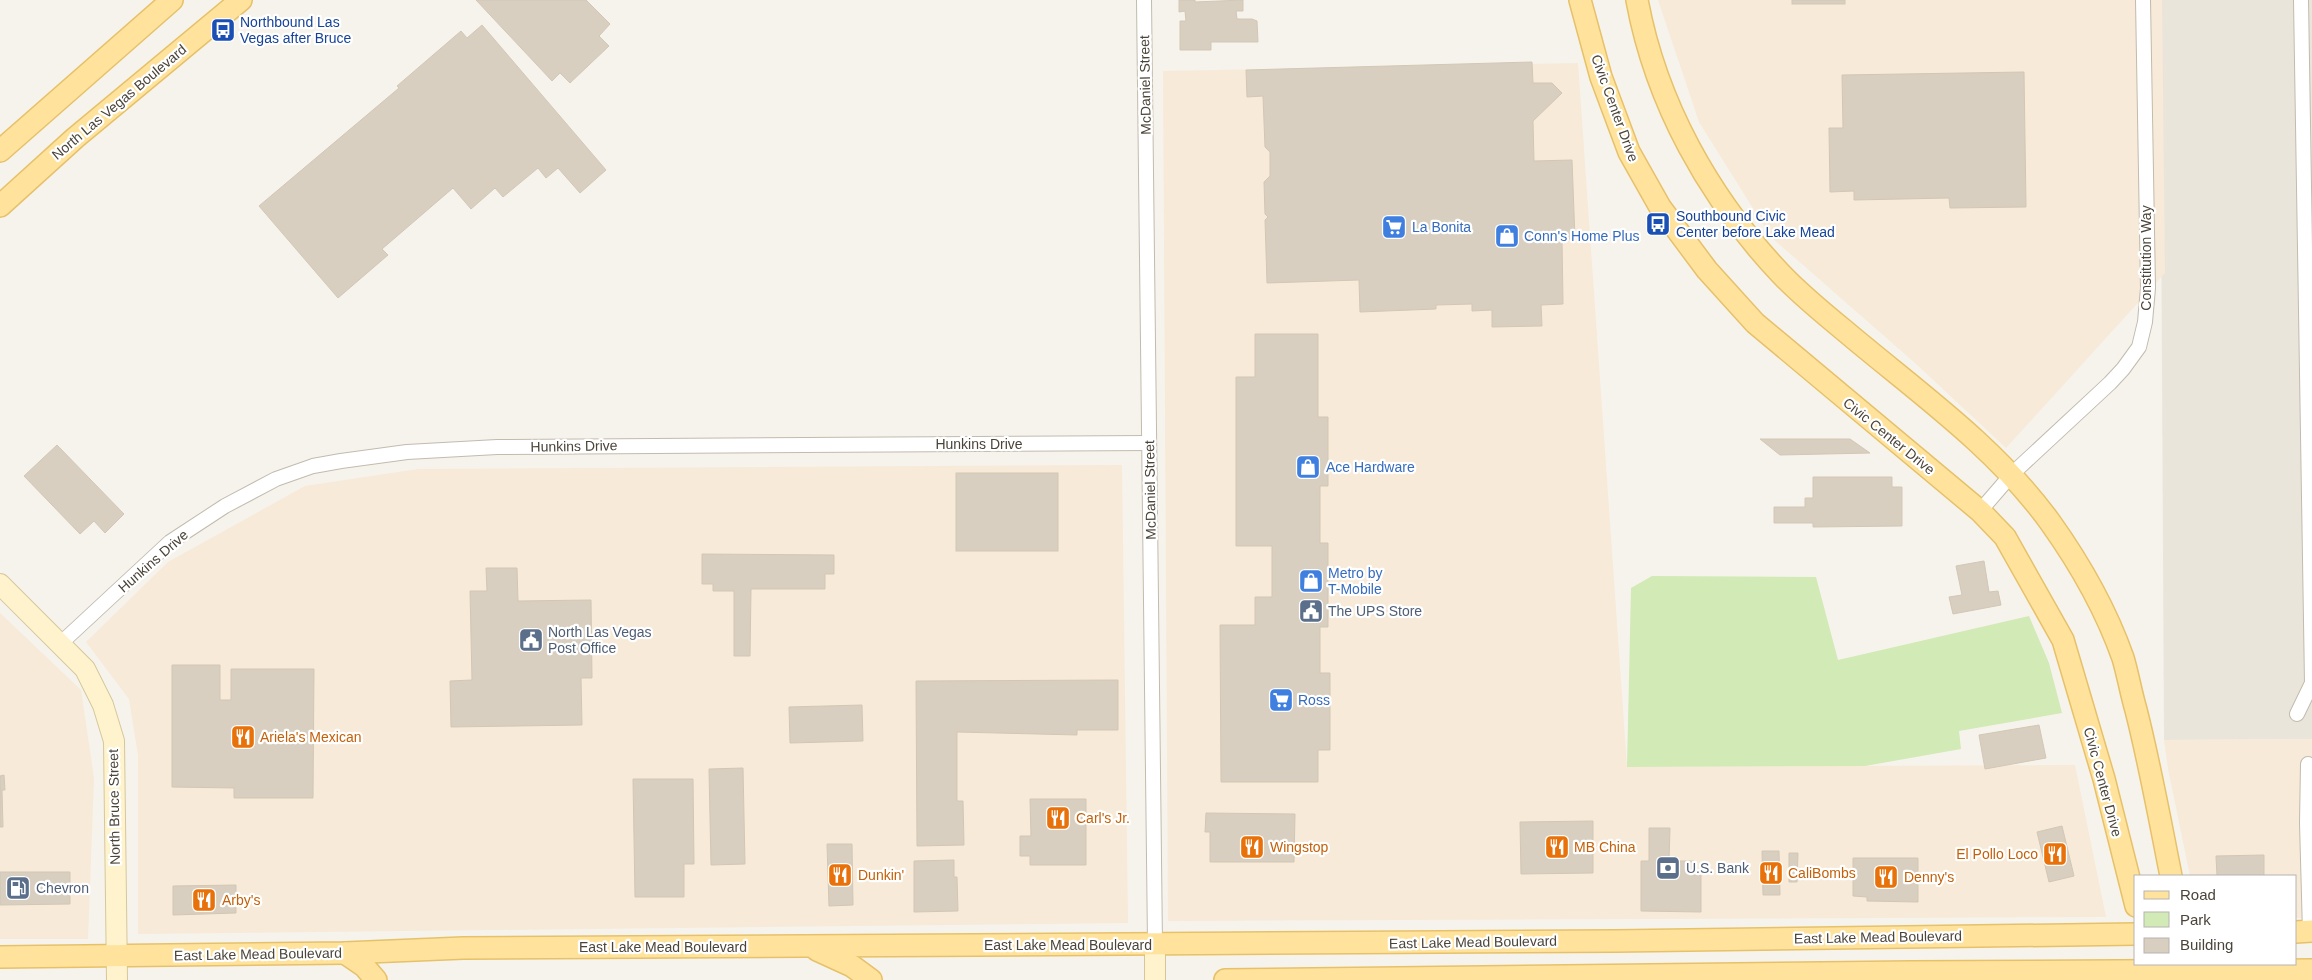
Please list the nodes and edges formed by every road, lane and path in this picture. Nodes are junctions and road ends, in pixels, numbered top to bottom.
1 (172, 0) edge
2 (241, 0) edge
3 (1144, 0) edge
4 (1580, 0) edge
5 (1637, 0) edge
6 (2144, 0) edge
7 (2301, 0) edge
8 (2307, 134) edge
9 (0, 151) edge
10 (0, 206) edge
11 (1149, 443) junction
12 (2012, 474) junction
13 (1980, 511) junction
14 (0, 584) edge
15 (60, 644) junction
16 (2297, 714) dead end
17 (2308, 764) dead end
18 (2171, 875) edge
19 (2134, 898) edge
20 (2306, 932) edge
21 (2134, 934) edge
22 (1616, 941) junction
23 (1155, 944) junction
24 (810, 947) junction
25 (344, 953) junction
26 (116, 956) junction
27 (0, 957) edge
28 (2312, 970) edge
29 (2192, 971) edge
30 (2153, 972) edge
31 (1617, 975) junction
32 (117, 980) edge
33 (376, 980) edge
34 (871, 980) edge
35 (1155, 980) edge
36 (1225, 980) edge

1 - 9 main road
2 - 10 main road, North Las Vegas Boulevard
3 - 11 street, McDaniel Street
4 - 13 main road, Civic Center Drive
5 - 12 main road
6 - 12 street, Constitution Way
7 - 8 street
8 - 16 street
11 - 15 street, Hunkins Drive
11 - 23 street, McDaniel Street
12 - 13 street, Constitution Way
12 - 18 main road
13 - 19 main road, Civic Center Drive
14 - 15 street, North Bruce Street
15 - 26 street, North Bruce Street
17 - 20 street
21 - 22 main road, East Lake Mead Boulevard
22 - 23 main road, East Lake Mead Boulevard
22 - 31 main road
23 - 24 main road, East Lake Mead Boulevard
23 - 35 street, McDaniel Street
24 - 25 main road, East Lake Mead Boulevard
24 - 34 main road
25 - 26 main road, East Lake Mead Boulevard
25 - 33 main road
26 - 27 main road, East Lake Mead Boulevard
26 - 32 street, North Bruce Street
28 - 29 main road
29 - 30 main road
30 - 31 main road
31 - 36 main road

